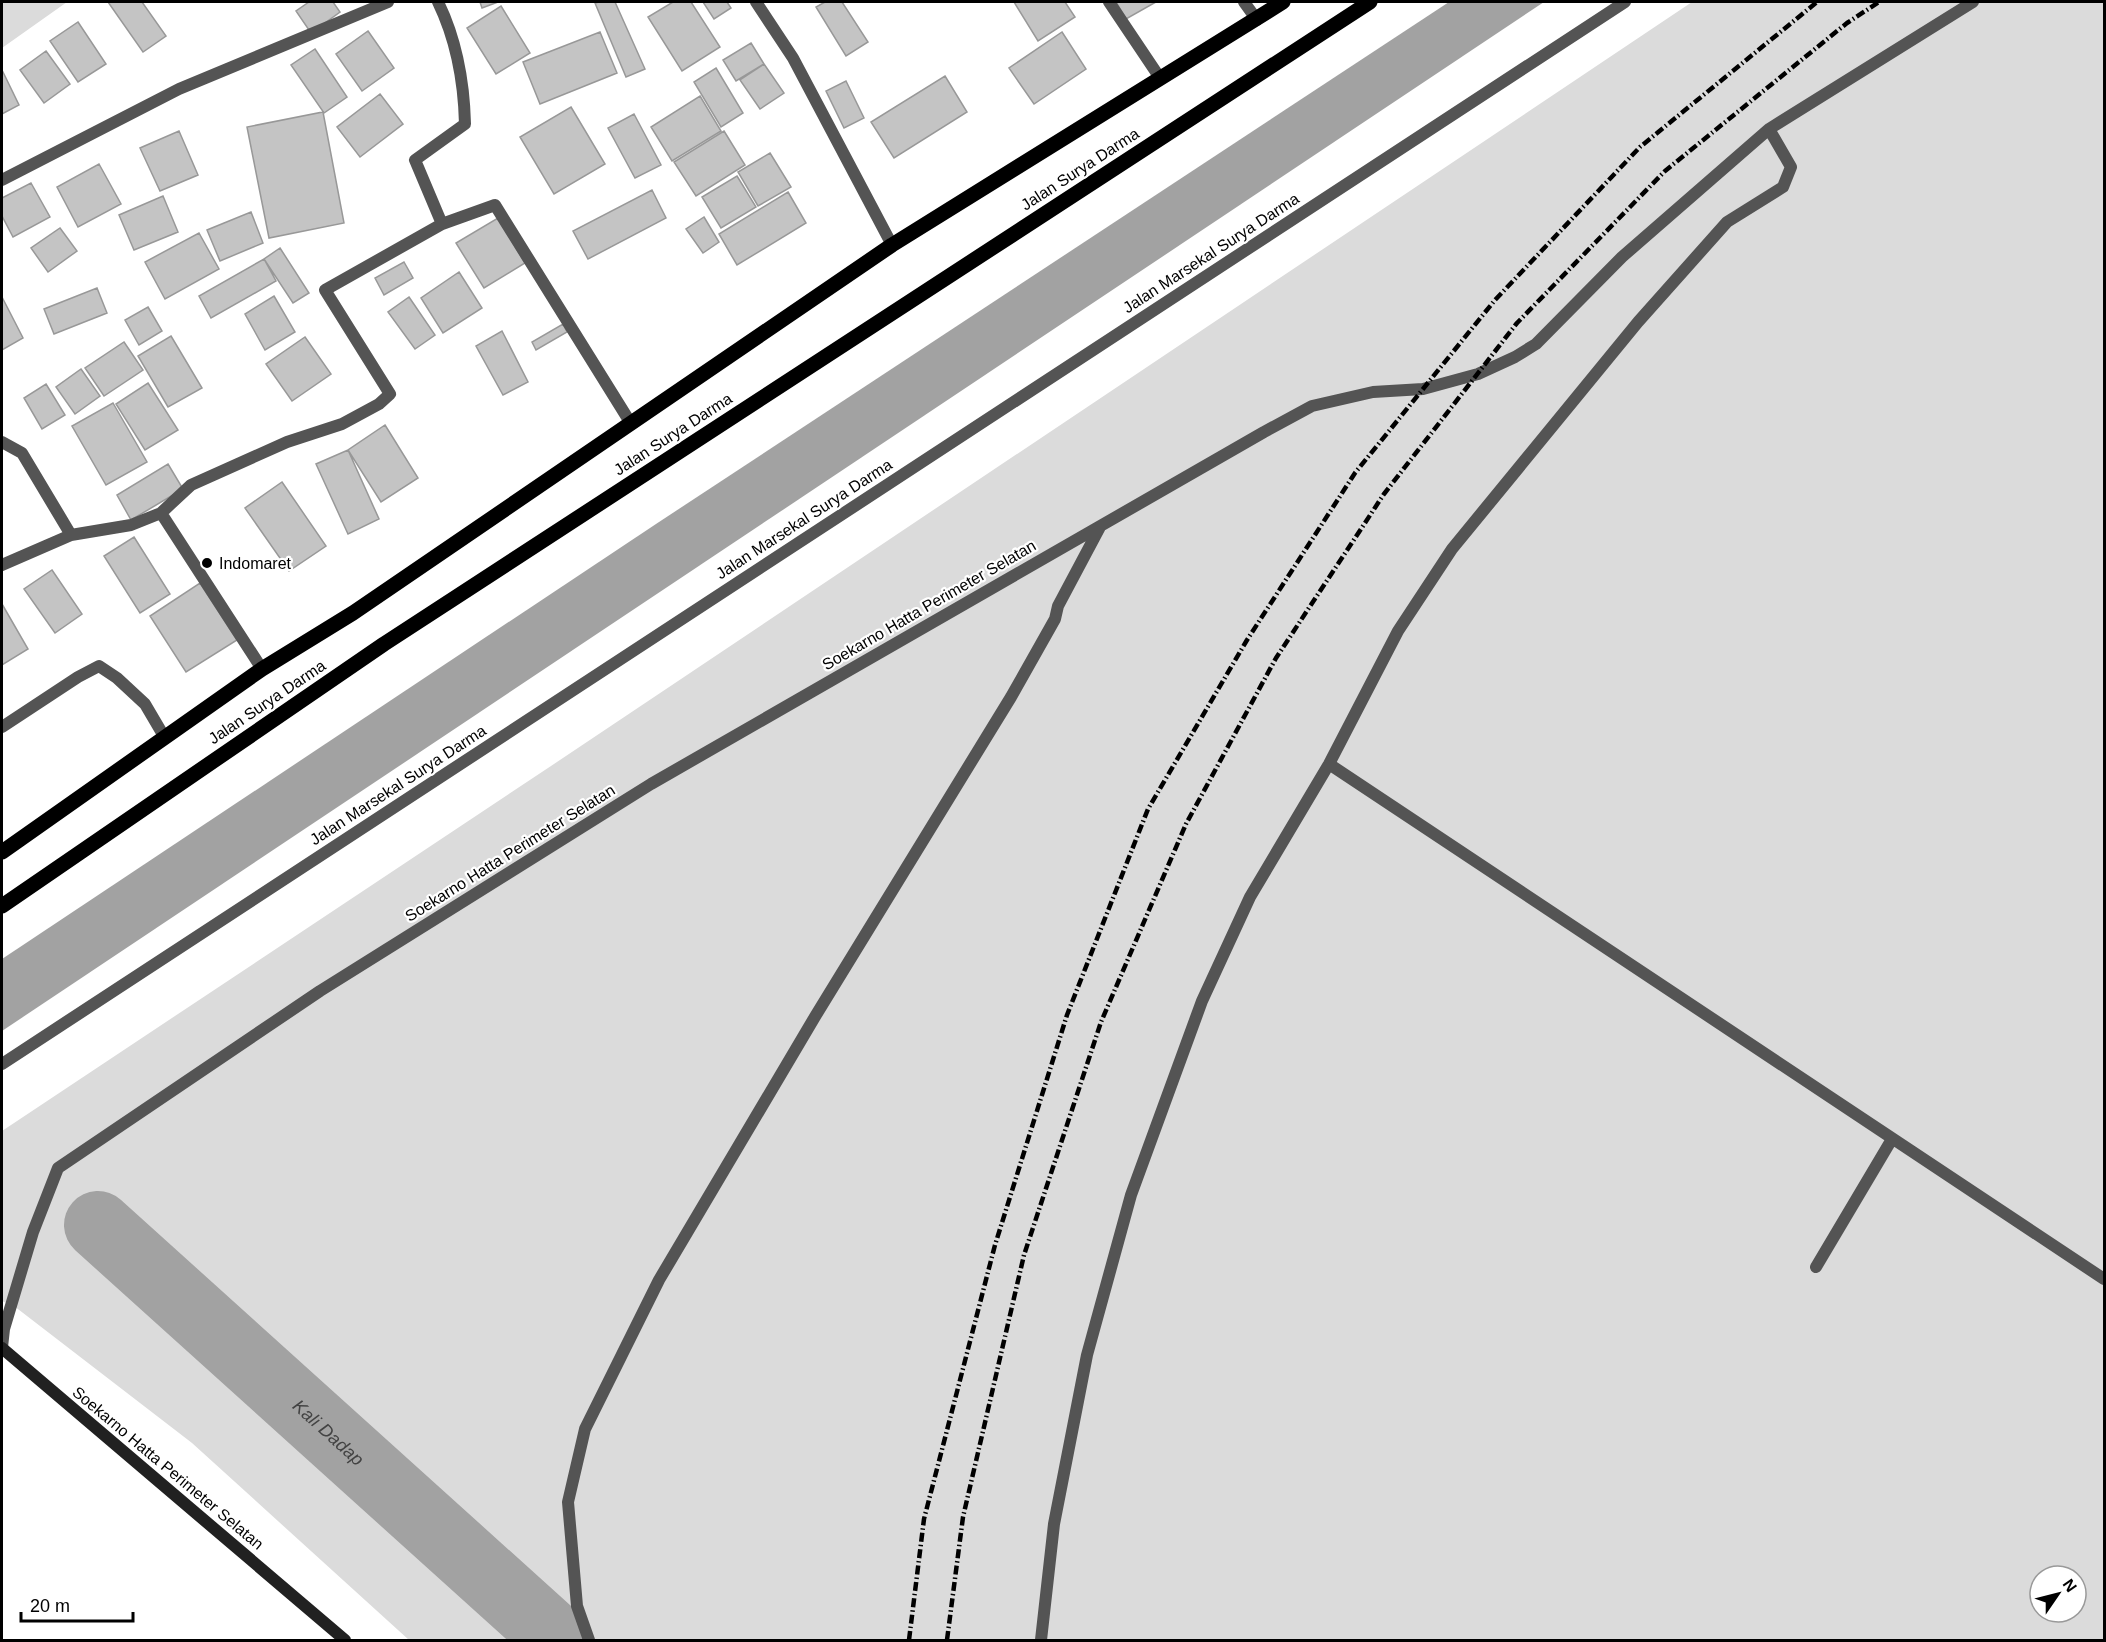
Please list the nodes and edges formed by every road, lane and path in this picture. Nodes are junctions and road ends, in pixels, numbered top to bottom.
1 (388, 2) edge
2 (438, 2) edge
3 (756, 2) edge
4 (1109, 2) edge
5 (1244, 2) edge
6 (1283, 2) edge
7 (1370, 2) edge
8 (1625, 2) edge
9 (1974, 2) edge
10 (1257, 20) junction
11 (1160, 78) junction
12 (1769, 129) junction
13 (2, 180) edge
14 (442, 224) junction
15 (892, 245) junction
16 (630, 422) junction
17 (2, 442) edge
18 (161, 513) junction
19 (1101, 526) junction
20 (71, 535) junction
21 (2, 565) edge
22 (262, 669) junction
23 (2, 727) edge
24 (165, 738) junction
25 (1329, 764) junction
26 (2, 852) edge
27 (2, 906) edge
28 (2, 1064) edge
29 (1892, 1139) junction
30 (1816, 1267) dead end
31 (2104, 1279) edge
32 (2, 1347) edge
33 (313, 1612) junction
34 (337, 1641) edge
35 (345, 1641) edge
36 (589, 1641) edge
37 (1041, 1641) edge

1 - 13 street
2 - 14 street
3 - 15 street
4 - 11 street
5 - 10 street
6 - 10 main road, Jalan Surya Darma
7 - 27 main road, Jalan Surya Darma
8 - 28 street, Jalan Marsekal Surya Darma
9 - 12 street, Soekarno Hatta Perimeter Selatan
10 - 11 main road, Jalan Surya Darma
11 - 15 main road, Jalan Surya Darma
12 - 19 street, Soekarno Hatta Perimeter Selatan
12 - 25 street
14 - 16 street
14 - 18 street
15 - 16 main road, Jalan Surya Darma
16 - 22 main road, Jalan Surya Darma
17 - 20 street
18 - 20 street
18 - 22 street
19 - 32 street, Soekarno Hatta Perimeter Selatan
19 - 36 street
20 - 21 street
22 - 24 main road, Jalan Surya Darma
23 - 24 street
24 - 26 main road, Jalan Surya Darma
25 - 29 street
25 - 37 street
29 - 30 street
29 - 31 street
32 - 33 main road, Soekarno Hatta Perimeter Selatan
33 - 34 main road, Soekarno Hatta Perimeter Selatan
33 - 35 main road, Soekarno Hatta Perimeter Selatan

